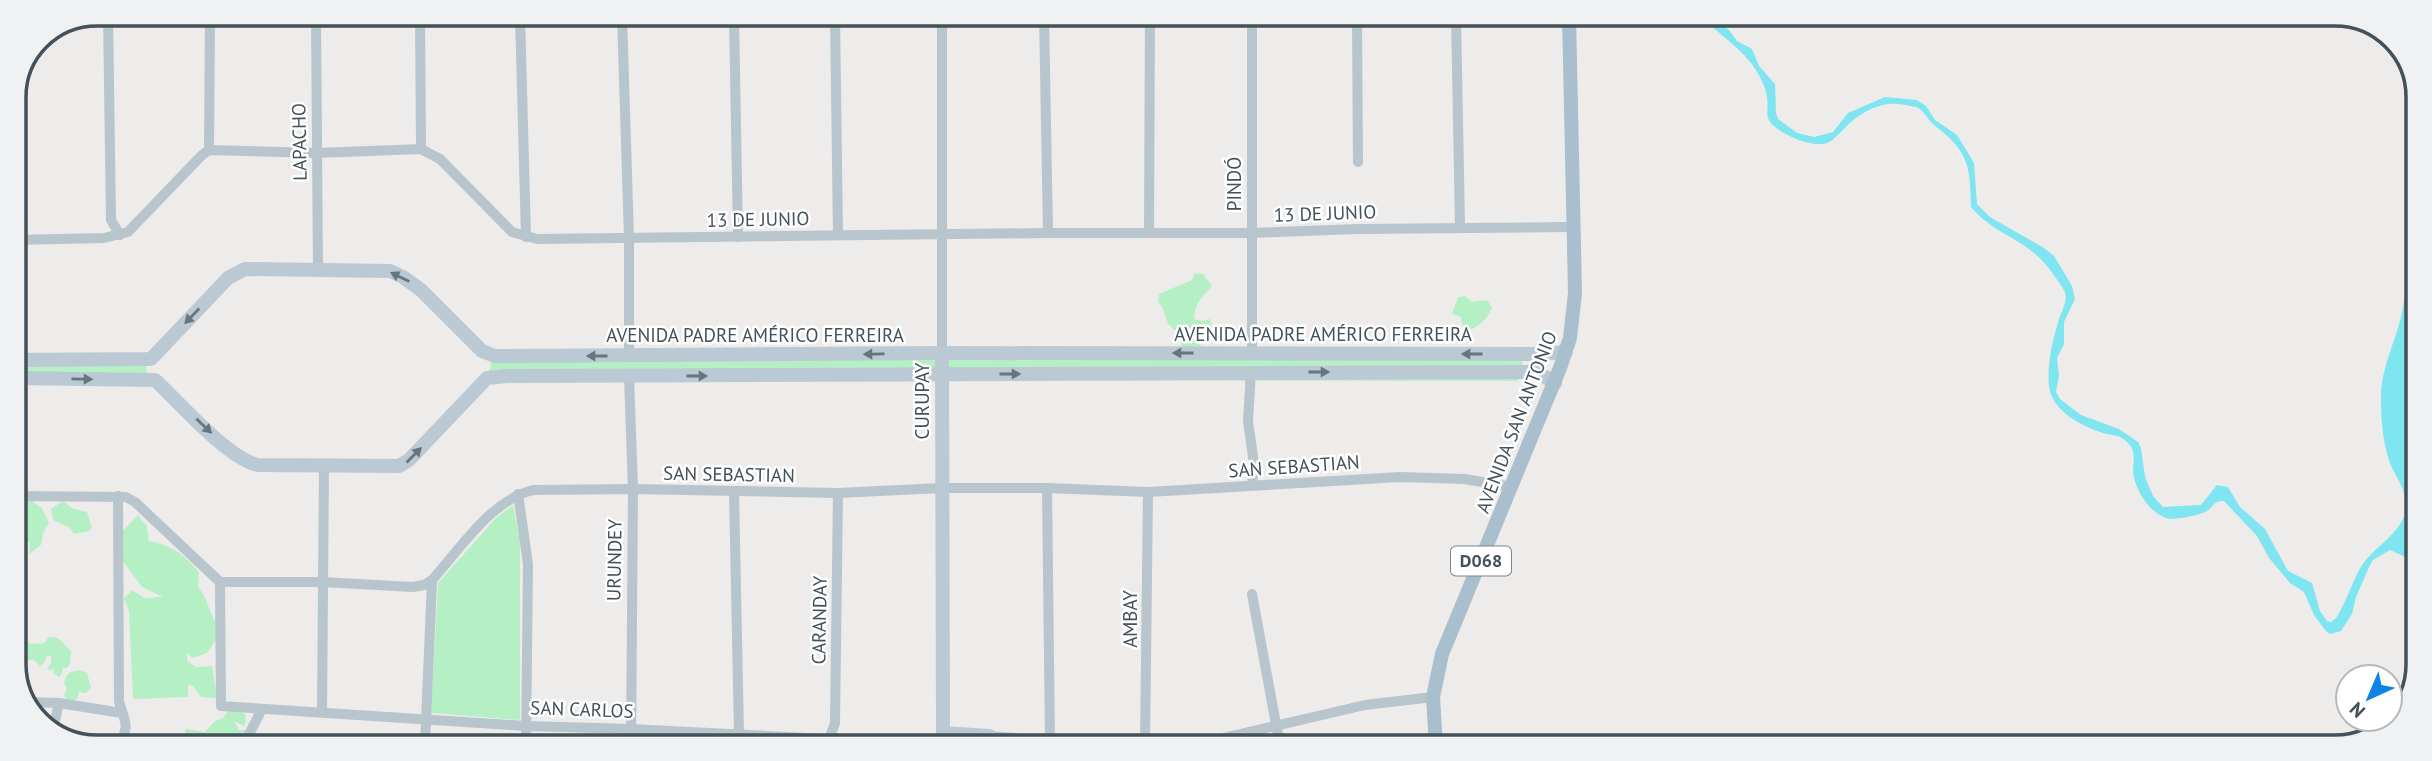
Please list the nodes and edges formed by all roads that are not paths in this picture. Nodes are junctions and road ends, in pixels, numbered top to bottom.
1 (108, 26) edge
2 (210, 26) edge
3 (316, 26) edge
4 (420, 26) edge
5 (520, 26) edge
6 (622, 26) edge
7 (734, 26) edge
8 (835, 26) edge
9 (942, 26) edge
10 (1044, 26) edge
11 (1150, 26) edge
12 (1252, 26) edge
13 (1357, 26) edge
14 (1456, 26) edge
15 (1569, 26) edge
16 (421, 149) junction
17 (209, 150) junction
18 (317, 153) junction
19 (1358, 162) dead end
20 (1460, 227) junction
21 (1572, 227) junction
22 (1149, 232) junction
23 (1048, 233) junction
24 (1252, 233) junction
25 (120, 235) junction
26 (838, 235) junction
27 (942, 236) junction
28 (526, 237) junction
29 (738, 237) junction
30 (629, 238) junction
31 (26, 240) edge
32 (318, 269) junction
33 (482, 351) junction
34 (1566, 352) junction
35 (942, 353) junction
36 (1252, 353) junction
37 (1540, 354) junction
38 (629, 355) junction
39 (151, 359) junction
40 (26, 360) edge
41 (1251, 372) junction
42 (1537, 372) junction
43 (942, 374) junction
44 (629, 376) junction
45 (26, 378) edge
46 (487, 378) junction
47 (155, 380) junction
48 (1555, 383) junction
49 (324, 466) junction
50 (1252, 485) junction
51 (1513, 487) junction
52 (941, 488) junction
53 (1047, 488) junction
54 (633, 489) junction
55 (734, 492) junction
56 (1148, 492) junction
57 (838, 493) junction
58 (518, 494) junction
59 (26, 496) edge
60 (118, 496) junction
61 (432, 580) junction
62 (220, 582) junction
63 (322, 582) junction
64 (1252, 594) dead end
65 (1433, 697) junction
66 (38, 702) edge
67 (59, 703) junction
68 (262, 709) junction
69 (322, 712) junction
70 (122, 713) junction
71 (425, 719) junction
72 (55, 721) edge
73 (526, 726) junction
74 (1276, 726) junction
75 (631, 729) junction
76 (124, 735) edge
77 (249, 735) edge
78 (425, 735) edge
79 (526, 735) edge
80 (631, 735) edge
81 (739, 735) joint
82 (831, 735) edge
83 (943, 735) edge
84 (1050, 735) edge
85 (1145, 735) edge
86 (1237, 735) edge
87 (1278, 735) edge
88 (1435, 735) edge

1 - 25 street
2 - 17 street
3 - 18 street, LAPACHO
4 - 16 street
5 - 28 street
6 - 30 street
7 - 29 street
8 - 26 street
9 - 27 street, CURUPAY
10 - 23 street
11 - 22 street
12 - 24 street, PINDÓ
13 - 19 street
14 - 20 street
15 - 21 main road, AVENIDA SAN ANTONIO / D068
16 - 18 street
16 - 28 street
17 - 18 street
17 - 25 street
18 - 32 street, LAPACHO
20 - 21 street, 13 DE JUNIO
20 - 24 street, 13 DE JUNIO
21 - 34 main road, AVENIDA SAN ANTONIO / D068
22 - 23 street, 13 DE JUNIO
22 - 24 street, 13 DE JUNIO
23 - 27 street, 13 DE JUNIO
24 - 36 street, PINDÓ
25 - 31 street
26 - 27 street, 13 DE JUNIO
26 - 29 street, 13 DE JUNIO
27 - 35 street, CURUPAY
28 - 30 street, 13 DE JUNIO
29 - 30 street, 13 DE JUNIO
30 - 38 street
33 -> 32 street
32 -> 39 street
38 -> 33 street, AVENIDA PADRE AMÉRICO FERREIRA
33 - 46 street
34 - 37 street, AVENIDA PADRE AMÉRICO FERREIRA
34 - 48 main road, AVENIDA SAN ANTONIO / D068
36 -> 35 street, AVENIDA PADRE AMÉRICO FERREIRA
35 -> 38 street, AVENIDA PADRE AMÉRICO FERREIRA
35 - 43 street, CURUPAY
37 -> 36 street, AVENIDA PADRE AMÉRICO FERREIRA
37 - 42 street
39 - 40 street
39 - 47 street
41 -> 42 street, AVENIDA PADRE AMÉRICO FERREIRA
43 -> 41 street, AVENIDA PADRE AMÉRICO FERREIRA
41 - 50 street
42 - 48 street
44 -> 43 street, AVENIDA PADRE AMÉRICO FERREIRA
43 - 52 street, CURUPAY
44 - 46 street, AVENIDA PADRE AMÉRICO FERREIRA
44 - 54 street, URUNDEY
45 -> 47 street
49 -> 46 street
47 -> 49 street
48 - 51 main road, AVENIDA SAN ANTONIO / D068
49 - 63 street
50 - 51 street, SAN SEBASTIAN
50 - 56 street, SAN SEBASTIAN
51 - 65 main road, AVENIDA SAN ANTONIO / D068
52 - 53 street, SAN SEBASTIAN
52 - 57 street, SAN SEBASTIAN
52 - 83 street, CURUPAY
53 - 56 street, SAN SEBASTIAN
53 - 84 street
54 - 55 street, SAN SEBASTIAN
54 - 58 street, SAN SEBASTIAN
54 - 75 street, URUNDEY
55 - 57 street, SAN SEBASTIAN
55 - 81 street
56 - 85 street, AMBAY
57 - 82 street, CARANDAY
58 - 61 street
58 - 73 street
59 - 60 street
60 - 62 street
60 - 70 street
61 - 63 street
61 - 71 street
62 - 63 street
62 - 68 street, SAN CARLOS
63 - 69 street
64 - 74 street
65 - 74 street
65 - 88 main road, AVENIDA SAN ANTONIO / D068
66 - 67 street
67 - 70 street
67 - 72 street
68 - 69 street, SAN CARLOS
68 - 77 street
69 - 71 street, SAN CARLOS
70 - 76 street
71 - 73 street, SAN CARLOS
71 - 78 street
73 - 75 street, SAN CARLOS
73 - 79 street
74 - 86 street
74 - 87 street
75 - 80 street, URUNDEY
75 - 81 street, SAN CARLOS

